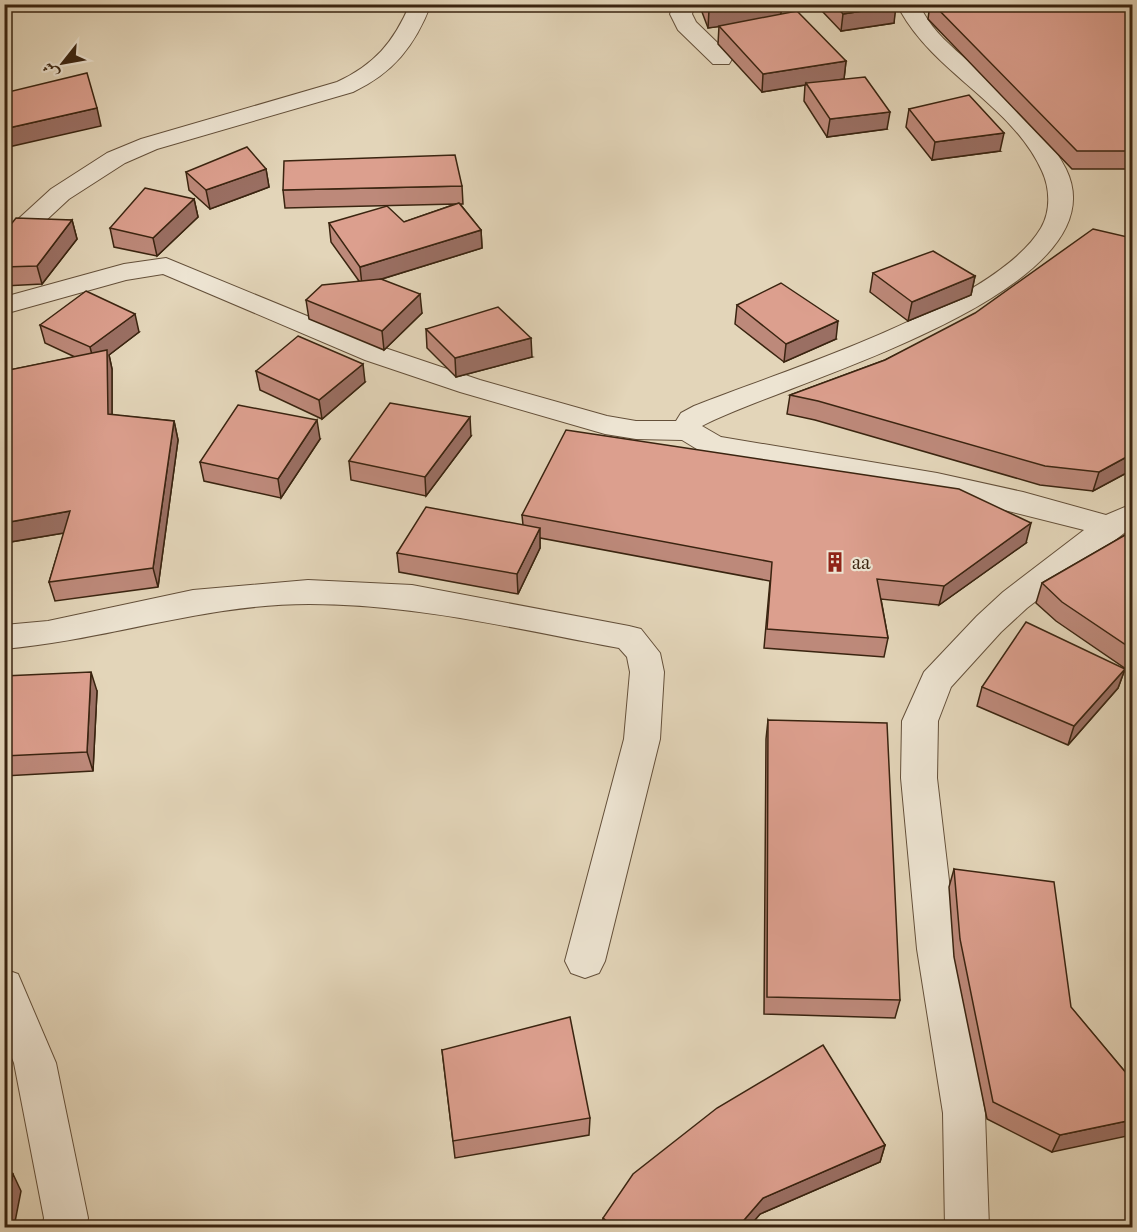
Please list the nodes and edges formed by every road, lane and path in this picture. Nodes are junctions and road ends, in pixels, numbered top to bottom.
1 (421, 4) edge
2 (685, 4) edge
3 (917, 4) edge
4 (721, 58) dead end
5 (4, 246) edge
6 (4, 306) edge
7 (689, 431) junction
8 (1121, 520) edge
9 (4, 637) edge
10 (585, 961) dead end
11 (4, 986) edge
12 (64, 1227) edge
13 (967, 1227) edge

1 - 5 street
2 - 4 street
3 - 7 street
6 - 7 street
7 - 8 street
8 - 13 street
9 - 10 street
11 - 12 street

